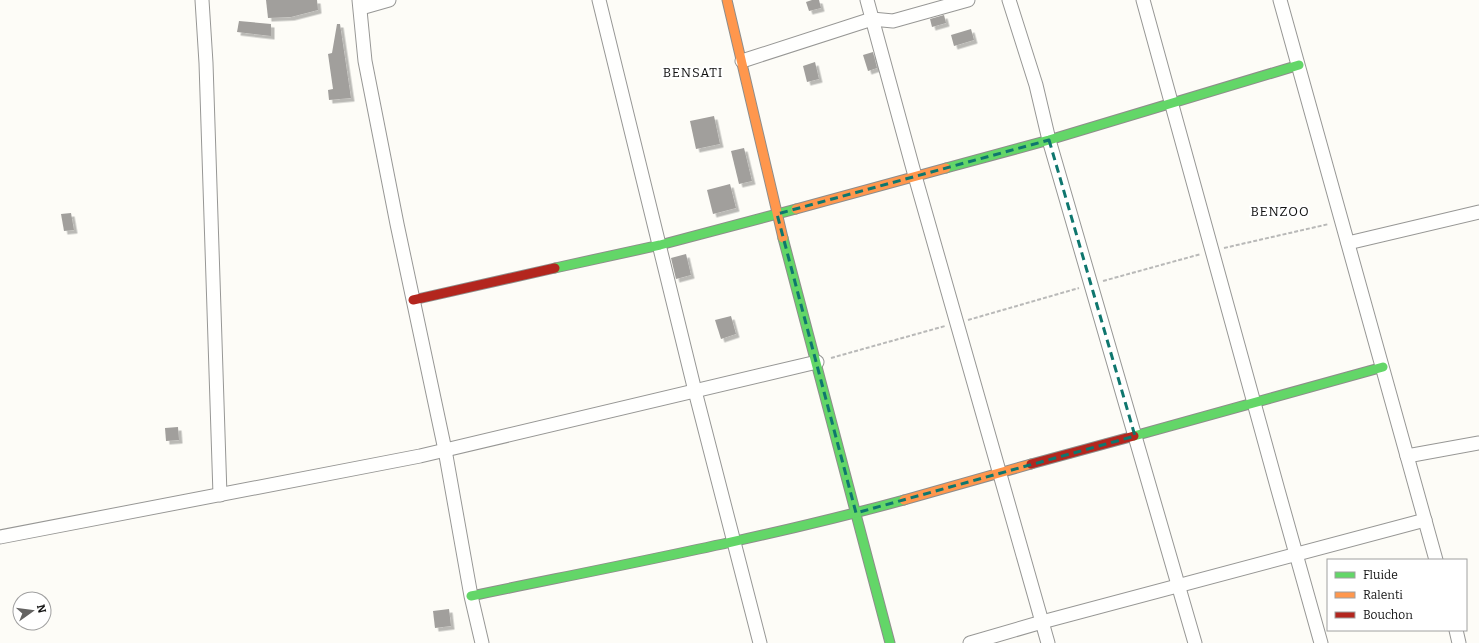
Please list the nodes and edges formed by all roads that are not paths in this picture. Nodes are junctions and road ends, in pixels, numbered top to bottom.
1 (202, 0) edge
2 (389, 0) edge
3 (599, 0) edge
4 (727, 0) edge
5 (867, 0) edge
6 (968, 0) edge
7 (1009, 0) edge
8 (1143, 0) edge
9 (1280, 0) edge
10 (360, 4) edge
11 (872, 18) junction
12 (742, 61) junction
13 (1299, 65) junction
14 (1172, 103) junction
15 (1049, 140) junction
16 (915, 176) junction
17 (1479, 212) edge
18 (777, 214) junction
19 (1348, 243) junction
20 (660, 245) junction
21 (413, 300) junction
22 (817, 362) junction
23 (1383, 367) junction
24 (695, 390) junction
25 (1254, 404) junction
26 (1135, 436) junction
27 (1479, 443) edge
28 (445, 450) junction
29 (1407, 456) junction
30 (999, 472) junction
31 (220, 495) junction
32 (856, 513) junction
33 (1425, 520) junction
34 (0, 537) edge
35 (734, 542) junction
36 (1296, 554) junction
37 (1436, 559) edge
38 (1179, 586) junction
39 (471, 596) junction
40 (1042, 622) junction
41 (1456, 631) edge
42 (482, 643) edge
43 (760, 643) edge
44 (890, 643) edge
45 (970, 643) edge
46 (1048, 643) edge
47 (1195, 643) edge
48 (1321, 643) edge
49 (1459, 643) edge

1 - 31 street
2 - 10 street
3 - 20 street
4 - 12 street
5 - 11 street
6 - 11 street
7 - 15 street
8 - 14 street
9 - 13 street
10 - 21 street
11 - 12 street
11 - 16 street
12 - 18 street
13 - 14 street
13 - 19 street
14 - 15 street
14 - 25 street
15 - 16 street
15 - 26 street
16 - 18 street
16 - 30 street
17 - 19 street
18 - 20 street
18 - 22 street
19 - 23 street
20 - 21 street
20 - 24 street
21 - 28 street
22 - 24 street
22 - 32 street
23 - 25 street
23 - 29 street
24 - 28 street
24 - 35 street
25 - 26 street
25 - 36 street
26 - 30 street
26 - 38 street
27 - 29 street
28 - 31 street
28 - 39 street
29 - 33 street
30 - 32 street
30 - 40 street
31 - 34 street
32 - 35 street
32 - 44 street
33 - 36 street
33 - 37 street
35 - 39 street
35 - 43 street
36 - 38 street
36 - 48 street
38 - 40 street
38 - 47 street
39 - 42 street
40 - 45 street
40 - 46 street
41 - 49 street

